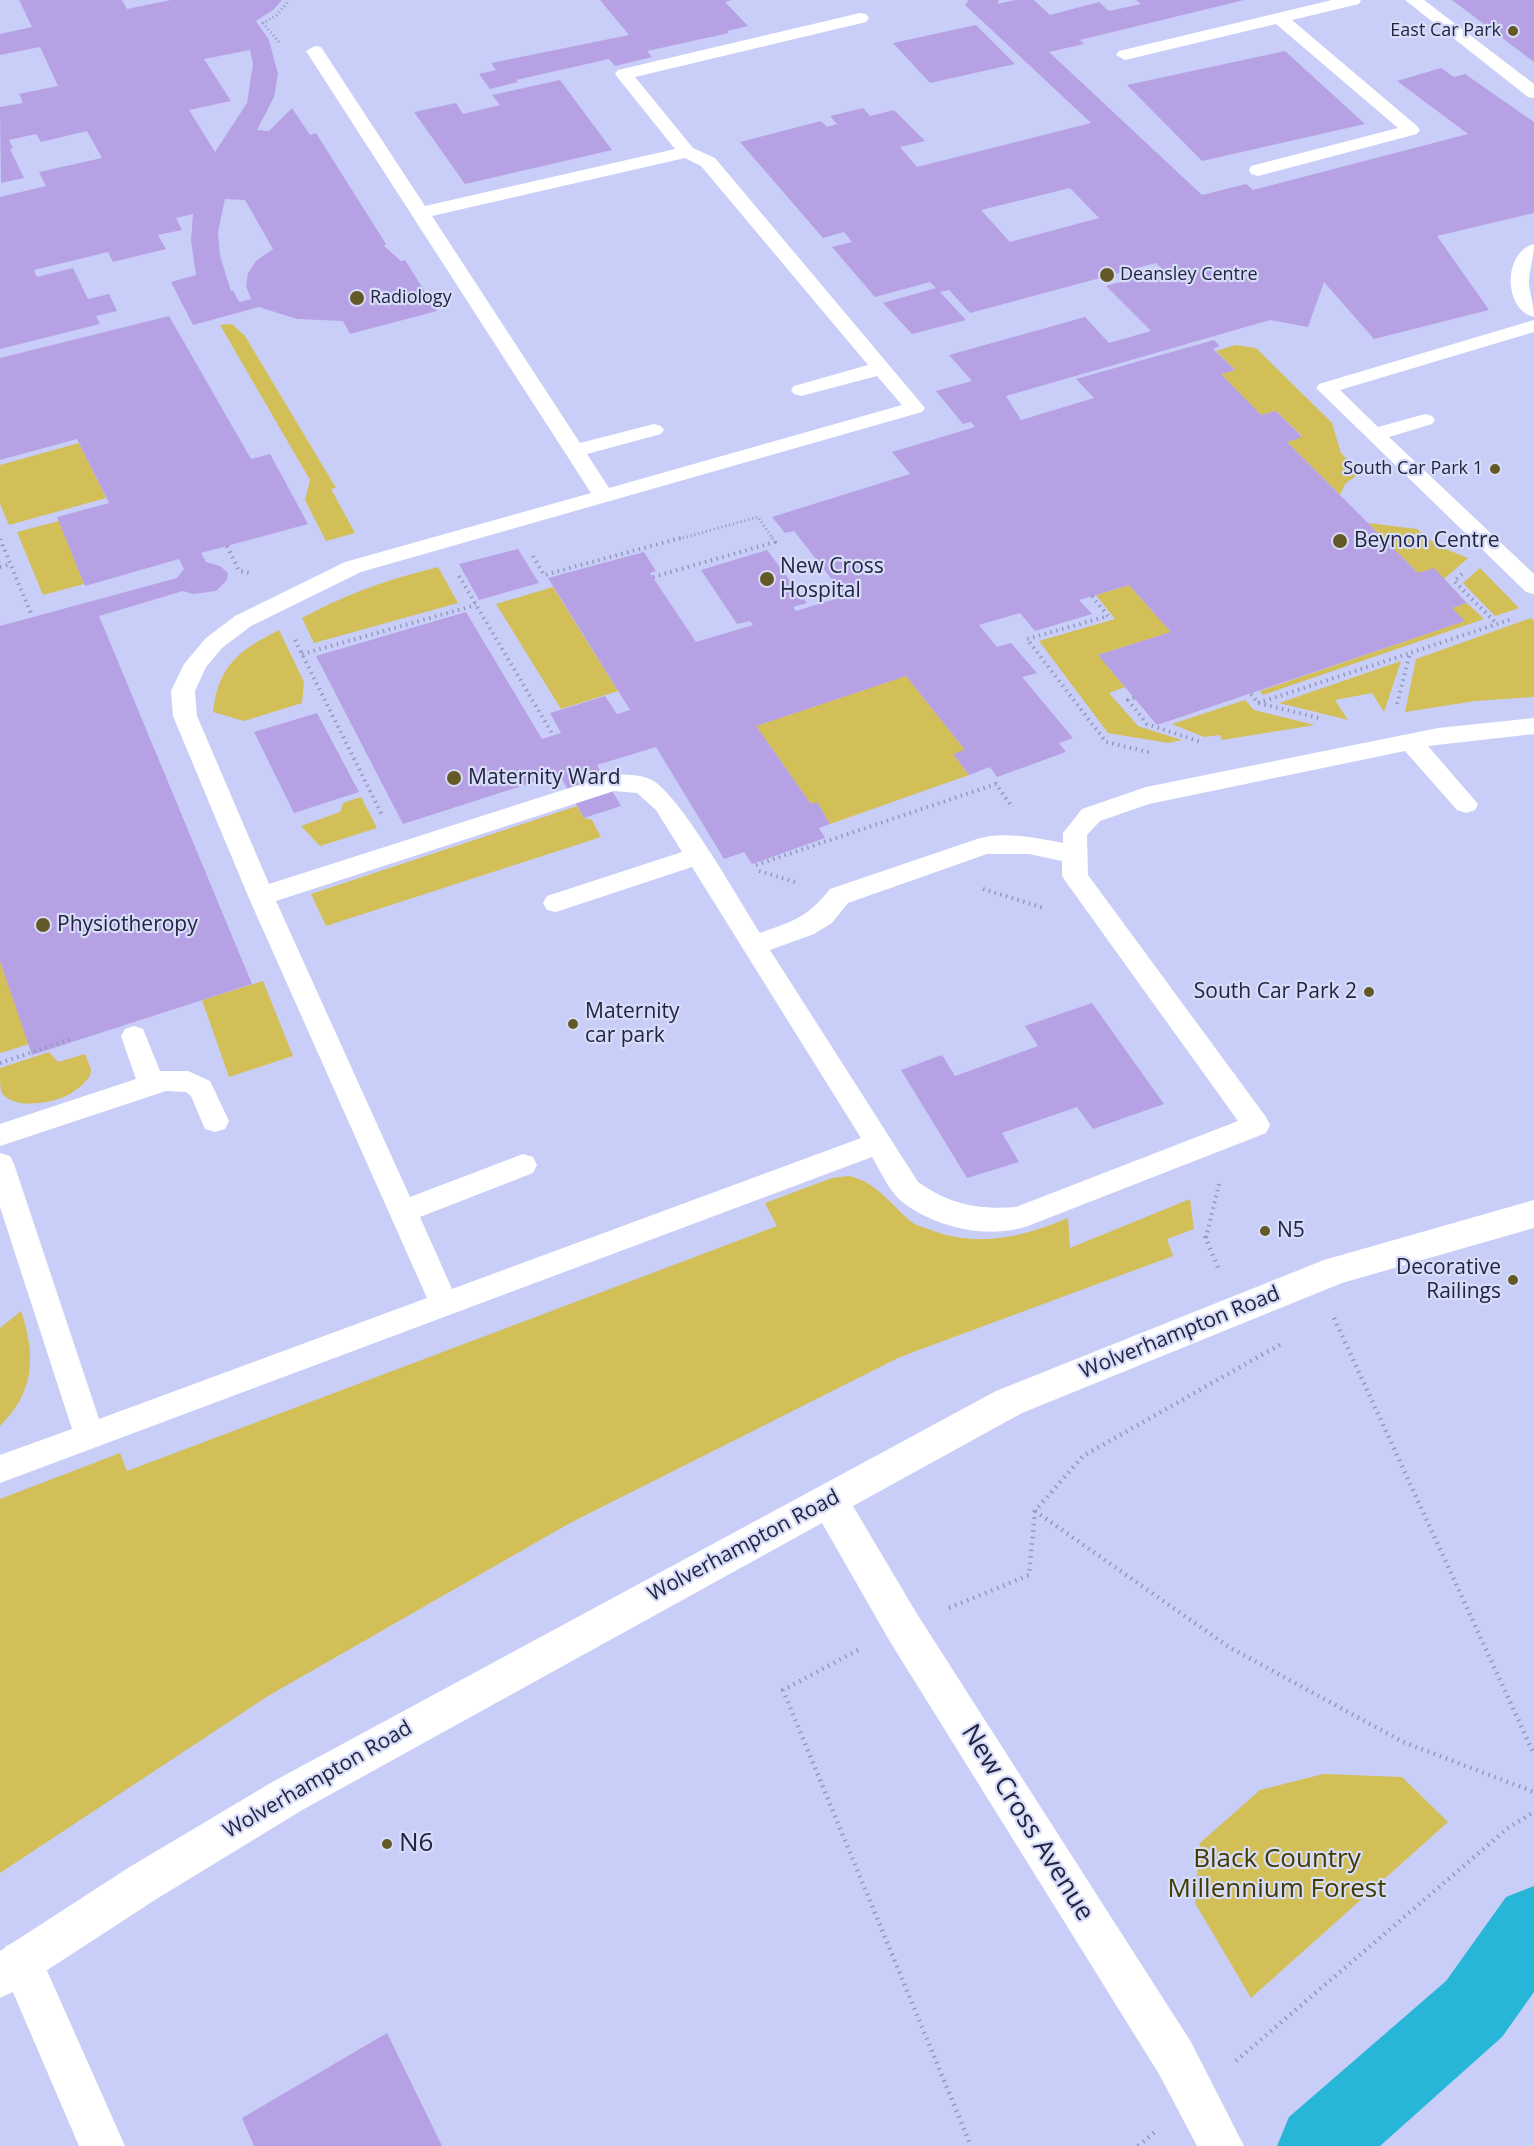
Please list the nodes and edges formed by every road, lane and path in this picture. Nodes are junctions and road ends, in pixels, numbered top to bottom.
1 (1353, 0) edge
2 (1413, 0) edge
3 (860, 18) dead end
4 (1279, 18) junction
5 (315, 51) dead end
6 (1125, 55) dead end
7 (1534, 93) edge
8 (687, 152) junction
9 (1258, 170) dead end
10 (420, 213) junction
11 (1534, 250) edge
12 (1534, 311) edge
13 (1534, 326) edge
14 (882, 368) junction
15 (801, 390) dead end
16 (1425, 420) dead end
17 (654, 430) dead end
18 (1375, 434) junction
19 (575, 452) junction
20 (604, 496) junction
21 (514, 521) junction
22 (0, 539) edge
23 (439, 542) junction
24 (11, 564) junction
25 (0, 567) edge
26 (653, 577) dead end
27 (1534, 587) edge
28 (1092, 596) dead end
29 (277, 603) junction
30 (476, 605) junction
31 (32, 616) dead end
32 (1515, 618) dead end
33 (1410, 653) junction
34 (302, 654) junction
35 (1251, 694) dead end
36 (1134, 698) dead end
37 (1258, 703) junction
38 (1396, 709) dead end
39 (1324, 720) dead end
40 (1534, 726) edge
41 (553, 735) dead end
42 (1411, 742) junction
43 (1206, 744) dead end
44 (1156, 754) dead end
45 (1466, 804) dead end
46 (1029, 845) junction
47 (400, 851) junction
48 (1075, 855) junction
49 (698, 856) junction
50 (916, 869) junction
51 (712, 879) junction
52 (261, 896) junction
53 (556, 903) dead end
54 (1050, 916) dead end
55 (753, 946) junction
56 (134, 1036) dead end
57 (71, 1039) dead end
58 (0, 1063) edge
59 (151, 1085) junction
60 (214, 1121) dead end
61 (0, 1135) edge
62 (878, 1143) junction
63 (1206, 1144) junction
64 (0, 1164) edge
65 (523, 1165) dead end
66 (402, 1212) junction
67 (1534, 1214) edge
68 (445, 1305) junction
69 (1236, 1310) junction
70 (1323, 1321) dead end
71 (1287, 1341) dead end
72 (89, 1436) junction
73 (0, 1469) edge
74 (830, 1501) junction
75 (1035, 1511) junction
76 (903, 1627) junction
77 (1534, 1754) edge
78 (1534, 1791) edge
79 (1534, 1812) edge
80 (10, 1969) edge
81 (1228, 2068) dead end
82 (1165, 2123) dead end
83 (102, 2146) edge
84 (971, 2146) edge
85 (1138, 2146) edge
86 (1221, 2146) edge

1 - 4 lane
2 - 7 lane
3 - 8 lane
4 - 6 lane
4 - 9 lane
5 - 10 lane
8 - 10 lane
8 - 14 lane
10 - 19 lane
11 - 12 lane
13 - 18 lane
14 - 15 lane
14 - 20 lane
16 - 18 lane
17 - 19 lane
18 - 27 lane
19 - 20 lane
20 - 21 lane
21 - 23 lane
21 - 26 path
22 - 24 path
23 - 29 lane
23 - 30 path
24 - 25 path
24 - 31 path
28 - 44 path
29 - 34 path
29 - 52 lane
30 - 34 path
30 - 41 path
32 - 33 path
33 - 37 path
33 - 38 path
34 - 47 path
35 - 37 path
36 - 43 path
37 - 39 path
40 - 42 lane
42 - 45 lane
42 - 48 lane
46 - 48 lane
46 - 50 lane
46 - 51 path
47 - 49 lane
47 - 52 lane
48 - 63 lane
49 - 51 lane
49 - 53 lane
50 - 54 path
50 - 55 lane
51 - 55 lane
52 - 66 lane
55 - 62 lane
56 - 59 lane
57 - 58 path
59 - 60 lane
59 - 61 lane
62 - 63 lane
62 - 68 lane
63 - 69 path
64 - 72 lane
65 - 66 lane
66 - 68 lane
67 - 69 street, Wolverhampton Road
68 - 72 lane
69 - 74 street, Wolverhampton Road
70 - 77 path
71 - 75 path
72 - 73 lane
74 - 76 street, New Cross Avenue
74 - 80 street, Wolverhampton Road
75 - 76 path
75 - 78 path
76 - 84 path
76 - 86 street, New Cross Avenue
79 - 81 path
80 - 83 street
82 - 85 path

